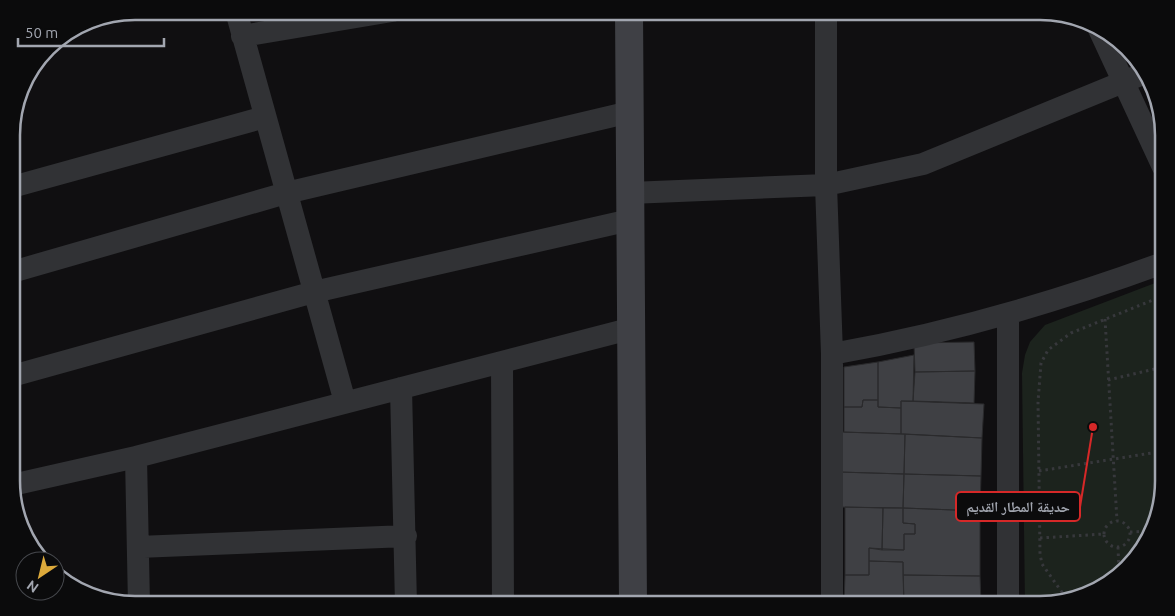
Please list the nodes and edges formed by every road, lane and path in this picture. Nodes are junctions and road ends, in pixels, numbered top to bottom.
1 (238, 20) edge
2 (338, 20) edge
3 (629, 20) edge
4 (826, 20) edge
5 (242, 36) junction
6 (1103, 39) edge
7 (1139, 76) edge
8 (1124, 83) junction
9 (630, 112) junction
10 (265, 117) junction
11 (1155, 150) edge
12 (20, 185) edge
13 (826, 185) junction
14 (286, 193) junction
15 (630, 193) junction
16 (630, 220) junction
17 (1155, 266) edge
18 (20, 270) edge
19 (314, 292) junction
20 (1155, 299) edge
21 (1008, 315) junction
22 (1105, 319) junction
23 (633, 328) junction
24 (832, 354) junction
25 (502, 363) junction
26 (1155, 369) edge
27 (20, 374) edge
28 (1108, 380) junction
29 (401, 388) junction
30 (345, 402) junction
31 (1155, 452) edge
32 (136, 457) junction
33 (1113, 459) junction
34 (1039, 471) junction
35 (20, 483) edge
36 (1117, 521) junction
37 (1143, 531) edge
38 (1130, 532) junction
39 (1104, 534) junction
40 (406, 536) junction
41 (1040, 538) junction
42 (138, 547) junction
43 (1118, 547) junction
44 (1119, 564) edge
45 (1063, 594) edge
46 (139, 596) edge
47 (406, 596) edge
48 (503, 596) edge
49 (633, 596) edge
50 (832, 596) edge
51 (1008, 596) edge

1 - 5 street
2 - 5 street
3 - 9 main road
4 - 13 street
5 - 10 street
6 - 8 street
7 - 8 street
8 - 11 street
8 - 13 street
9 - 14 street
9 - 15 main road
10 - 12 street
10 - 14 street
13 - 15 street
13 - 24 street
14 - 18 street
14 - 19 street
15 - 16 main road
16 - 19 street
16 - 23 main road
17 - 21 street
19 - 27 street
19 - 30 street
20 - 22 path
21 - 24 street
21 - 51 street
22 - 28 path
22 - 34 path
23 - 25 street
23 - 49 main road
24 - 50 street
25 - 29 street
25 - 48 street
26 - 28 path
28 - 33 path
29 - 30 street
29 - 40 street
30 - 32 street
31 - 33 path
32 - 35 street
32 - 42 street
33 - 34 path
33 - 36 path
34 - 41 path
36 - 38 path
36 - 39 path
37 - 38 path
38 - 43 path
39 - 41 path
39 - 43 path
40 - 42 street
40 - 47 street
41 - 45 path
42 - 46 street
43 - 44 path

